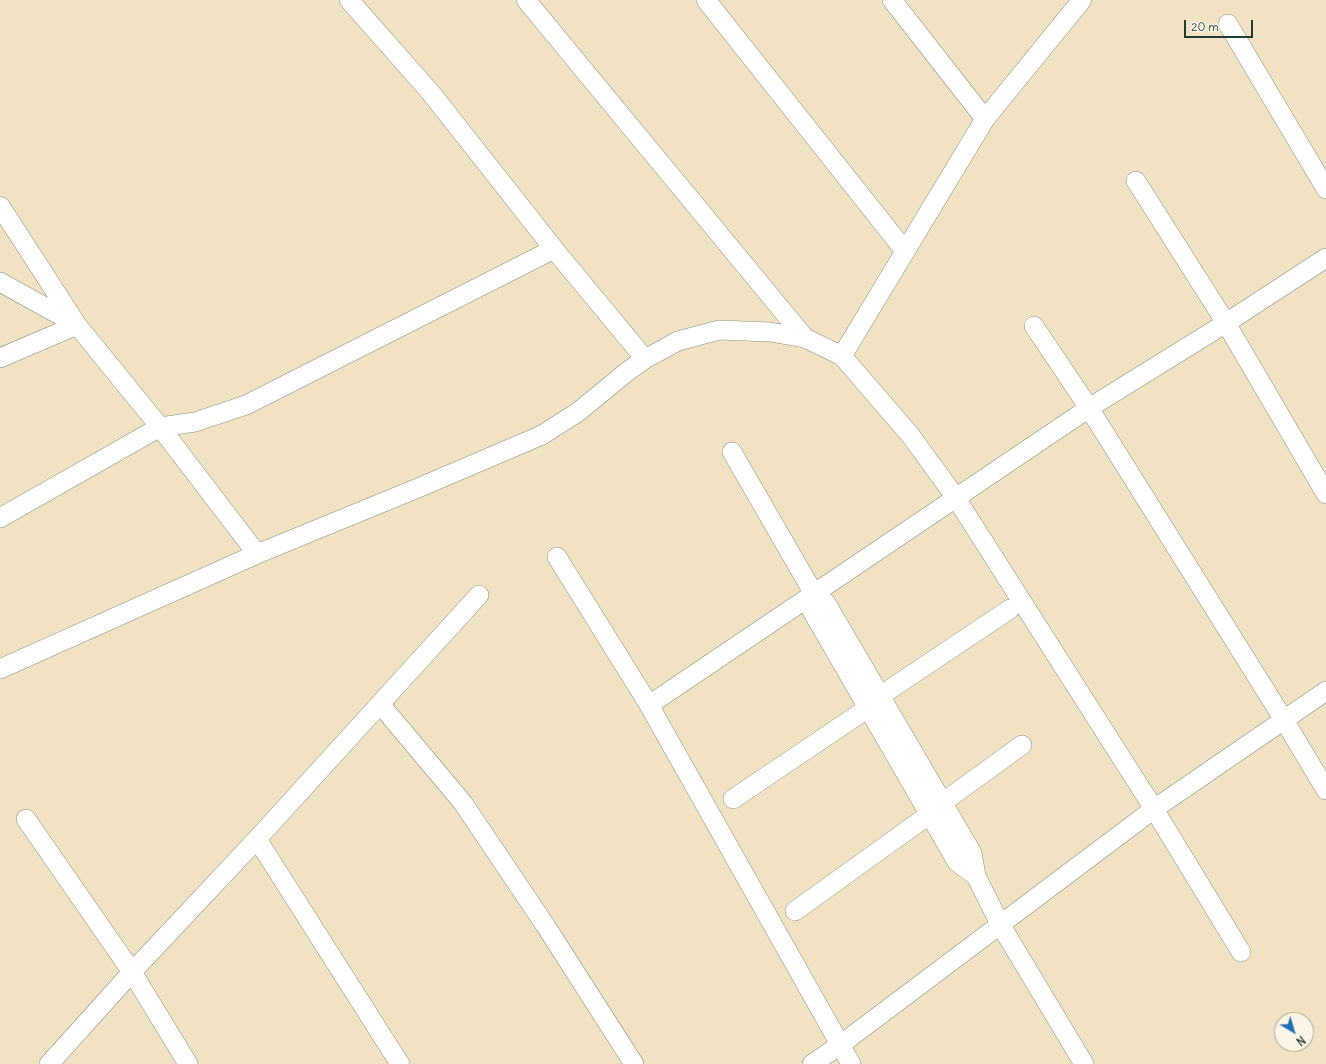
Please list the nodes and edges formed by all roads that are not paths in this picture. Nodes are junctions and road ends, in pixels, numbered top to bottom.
1 (349, 0) edge
2 (526, 0) edge
3 (706, 0) edge
4 (892, 0) edge
5 (1077, 2) edge
6 (1228, 24) dead end
7 (986, 119) junction
8 (1136, 181) dead end
9 (1326, 189) edge
10 (0, 206) edge
11 (554, 249) junction
12 (905, 251) junction
13 (1326, 258) edge
14 (0, 282) edge
15 (1226, 323) junction
16 (77, 325) junction
17 (1034, 326) dead end
18 (805, 338) junction
19 (842, 356) junction
20 (0, 358) edge
21 (645, 359) junction
22 (1089, 408) junction
23 (160, 427) junction
24 (732, 452) dead end
25 (1326, 494) edge
26 (956, 498) junction
27 (0, 518) edge
28 (257, 554) junction
29 (557, 557) dead end
30 (479, 594) dead end
31 (814, 594) junction
32 (1010, 609) dead end
33 (0, 670) edge
34 (1326, 691) edge
35 (874, 702) junction
36 (380, 704) junction
37 (649, 705) junction
38 (1284, 720) junction
39 (1022, 745) dead end
40 (1326, 790) edge
41 (733, 799) dead end
42 (936, 808) junction
43 (1154, 809) junction
44 (26, 819) dead end
45 (257, 839) junction
46 (795, 911) dead end
47 (1000, 924) junction
48 (1241, 952) dead end
49 (132, 972) junction
50 (840, 1045) junction
51 (49, 1064) edge
52 (188, 1064) edge
53 (400, 1064) edge
54 (634, 1064) edge
55 (812, 1064) edge
56 (851, 1064) edge
57 (1084, 1064) edge

1 - 11 street
2 - 18 street
3 - 12 street
4 - 7 street
5 - 7 street
6 - 9 street
7 - 12 street
8 - 15 street
10 - 16 street
11 - 21 street
11 - 23 street
12 - 19 street
13 - 15 street
14 - 16 street
15 - 22 street
15 - 25 street
16 - 20 street
16 - 23 street
17 - 22 street
18 - 19 street
18 - 21 street
19 - 26 street
21 - 28 street
22 - 26 street
22 - 38 street
23 - 27 street
23 - 28 street
24 - 31 street
26 - 31 street
26 - 43 street
28 - 33 street
29 - 37 street
30 - 36 street
31 - 35 street
31 - 37 street
32 - 35 street
34 - 38 street
35 - 41 street
35 - 42 street
36 - 45 street
36 - 54 street
37 - 50 street
38 - 40 street
38 - 43 street
39 - 42 street
42 - 46 street
42 - 47 street
43 - 47 street
43 - 48 street
44 - 49 street
45 - 49 street
45 - 53 street
47 - 50 street
47 - 57 street
49 - 51 street
49 - 52 street
50 - 55 street
50 - 56 street

